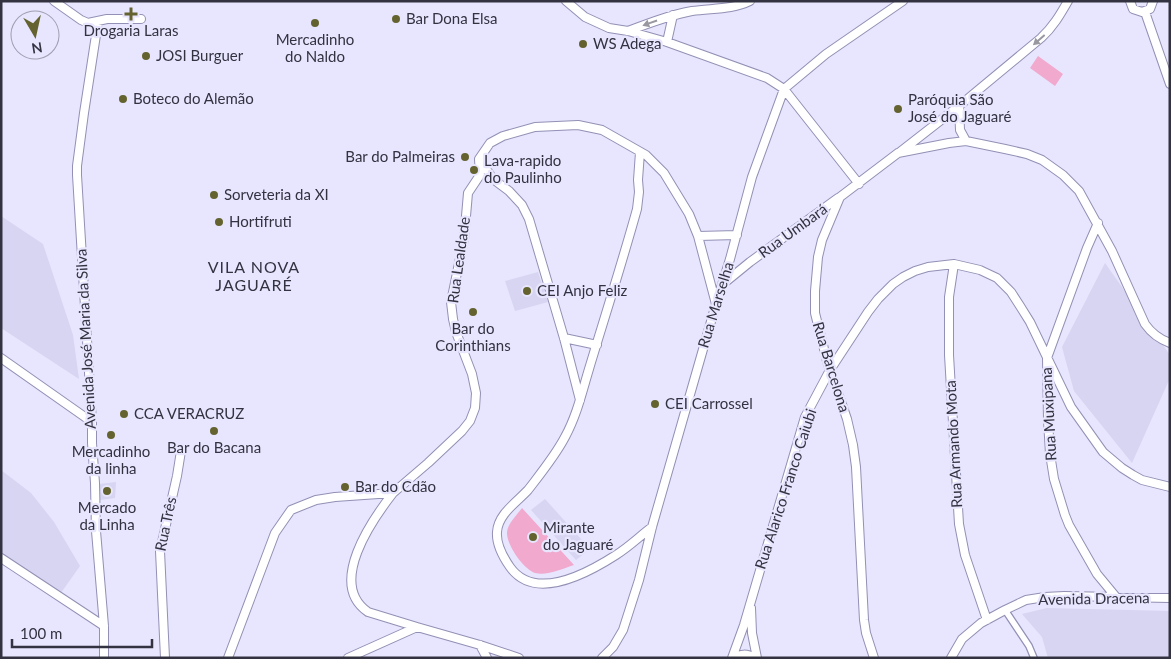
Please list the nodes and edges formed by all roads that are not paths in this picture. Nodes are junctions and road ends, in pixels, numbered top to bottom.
1 (54, 1) edge
2 (566, 1) edge
3 (750, 1) edge
4 (903, 1) edge
5 (1068, 1) edge
6 (1130, 1) edge
7 (1153, 1) edge
8 (1145, 12) junction
9 (673, 15) junction
10 (141, 18) dead end
11 (98, 22) junction
12 (628, 31) junction
13 (667, 42) junction
14 (1170, 84) edge
15 (784, 89) junction
16 (959, 106) junction
17 (966, 141) junction
18 (640, 152) junction
19 (898, 154) junction
20 (479, 160) junction
21 (859, 184) junction
22 (840, 197) junction
23 (1098, 223) junction
24 (737, 235) junction
25 (698, 236) junction
26 (954, 264) junction
27 (723, 284) junction
28 (716, 304) junction
29 (564, 338) junction
30 (1170, 343) edge
31 (597, 346) junction
32 (1, 358) edge
33 (1047, 358) junction
34 (830, 370) junction
35 (580, 400) junction
36 (92, 422) junction
37 (181, 451) dead end
38 (1170, 487) edge
39 (392, 493) junction
40 (652, 527) junction
41 (1, 558) edge
42 (1116, 597) junction
43 (1170, 598) edge
44 (751, 601) junction
45 (1005, 610) junction
46 (986, 620) junction
47 (104, 626) junction
48 (417, 627) junction
49 (480, 645) junction
50 (104, 658) edge
51 (165, 658) edge
52 (228, 658) edge
53 (348, 658) edge
54 (487, 658) edge
55 (519, 658) edge
56 (602, 658) edge
57 (733, 658) edge
58 (756, 658) edge
59 (874, 658) edge
60 (951, 658) edge
61 (1034, 658) edge

1 - 11 street
2 - 12 street
3 - 9 street
4 - 15 street
5 -> 16 street
6 - 8 street
7 - 8 street
8 - 14 street
9 -> 12 street
9 - 13 street
10 - 11 street
11 - 36 street, Avenida José Maria da Silva
12 - 13 street
13 - 15 street
15 - 21 street
15 - 24 street, Rua Marselha
16 - 17 street
16 - 19 street
17 - 19 street
17 - 23 street
18 - 20 street, Rua Lealdade
18 - 25 street, Rua Lealdade
18 - 31 street
19 - 21 street
20 - 29 street
20 - 39 street, Rua Lealdade
21 - 22 street
22 - 27 street, Rua Umbará
22 - 34 street, Rua Barcelona
23 - 30 street
23 - 33 street, Rua Muxipana
24 - 25 street
24 - 27 street, Rua Marselha
25 - 28 street, Rua Lealdade
26 - 33 street, Rua Alarico Franco Caiubi
26 - 34 street, Rua Alarico Franco Caiubi
26 - 46 street, Rua Armando Mota
27 - 28 street, Rua Marselha
28 - 40 street, Rua Marselha
29 - 31 street
29 - 35 street
31 - 35 street
32 - 36 street
33 - 38 street, Rua Alarico Franco Caiubi
33 - 42 street, Rua Muxipana
34 - 44 street, Rua Alarico Franco Caiubi
34 - 59 street, Rua Barcelona
35 - 40 street
36 - 47 street, Avenida José Maria da Silva
37 - 51 street, Rua Três
39 - 48 street, Rua Lealdade
39 - 52 street
40 - 56 street, Rua Marselha
41 - 47 street
42 - 43 street, Avenida Dracena
42 - 45 street, Avenida Dracena
44 - 57 street, Rua Alarico Franco Caiubi
44 - 58 street
45 - 46 street, Avenida Dracena
45 - 61 street
46 - 60 street, Avenida Dracena
47 - 50 street, Avenida José Maria da Silva
48 - 49 street
48 - 53 street
49 - 54 street
49 - 55 street
57 - 58 street

